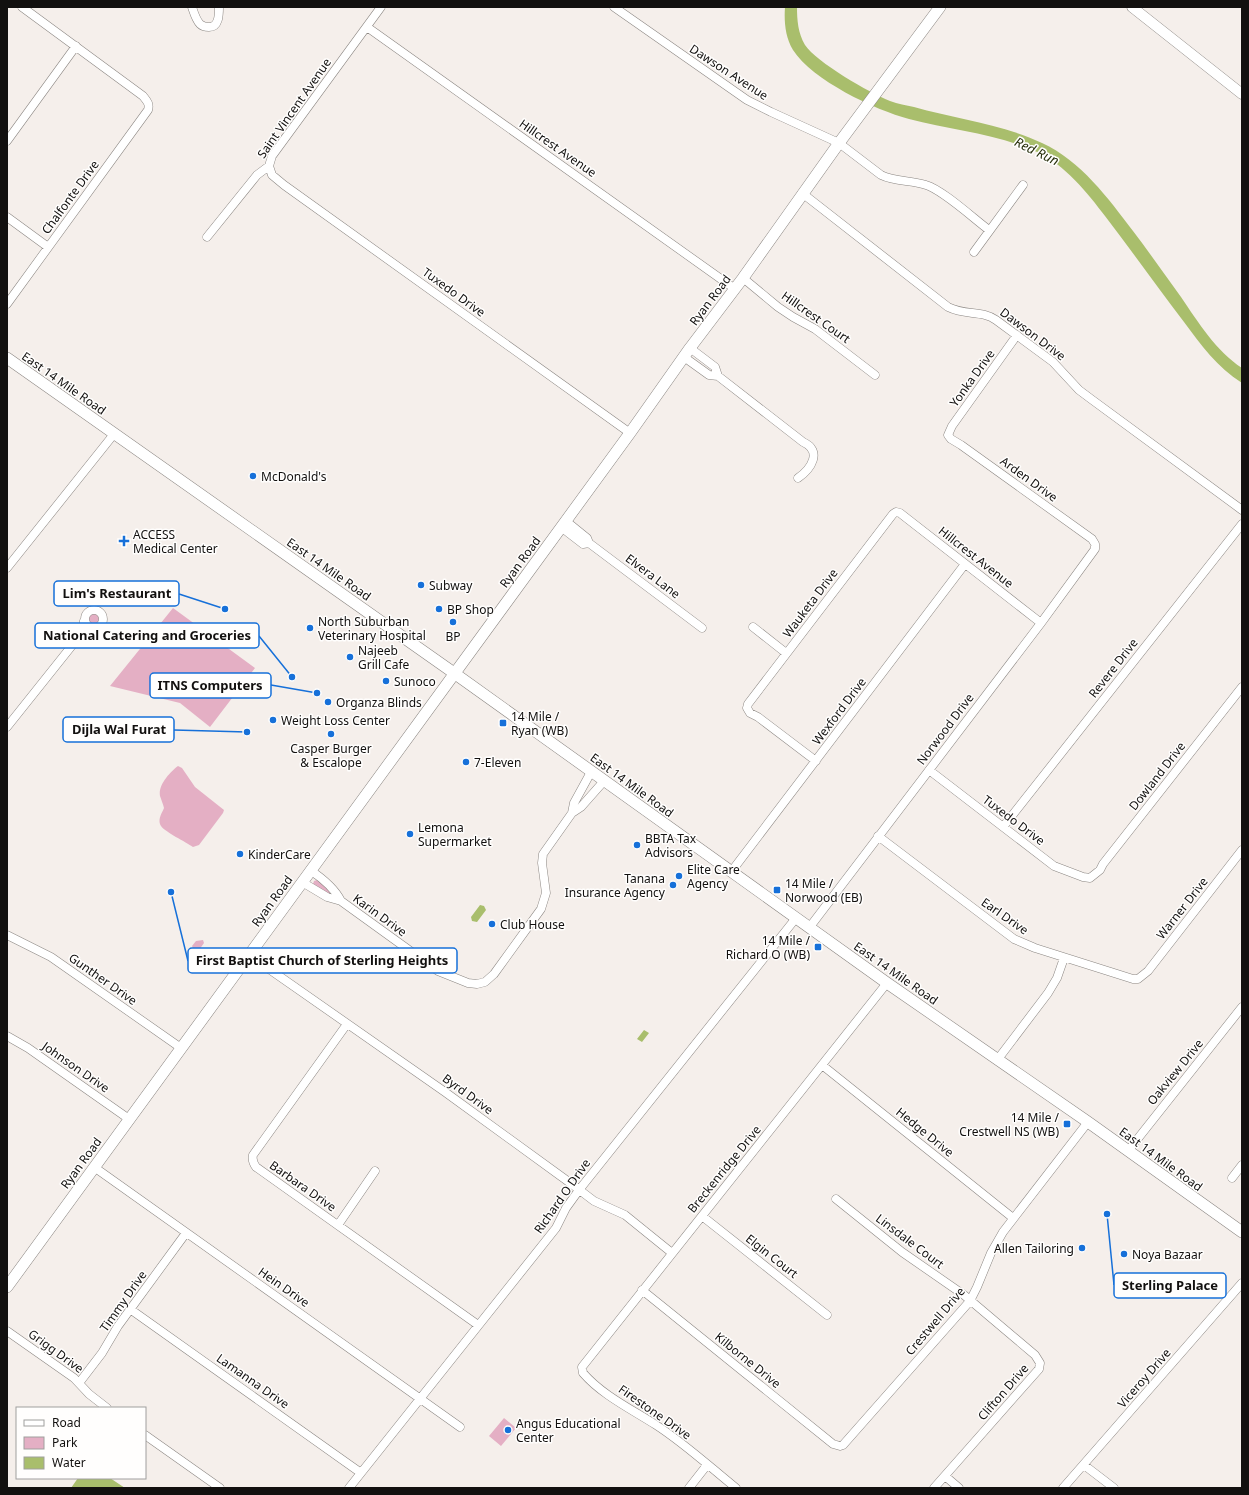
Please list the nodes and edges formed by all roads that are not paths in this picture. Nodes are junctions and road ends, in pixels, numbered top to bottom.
1 (22, 7) edge
2 (192, 7) edge
3 (219, 7) edge
4 (380, 7) edge
5 (614, 7) edge
6 (940, 7) edge
7 (1132, 7) edge
8 (366, 27) junction
9 (76, 46) junction
10 (1242, 94) edge
11 (7, 141) edge
12 (839, 143) junction
13 (268, 166) junction
14 (1023, 185) dead end
15 (802, 193) junction
16 (7, 216) edge
17 (989, 230) junction
18 (207, 237) dead end
19 (48, 247) junction
20 (974, 252) dead end
21 (743, 278) junction
22 (735, 289) junction
23 (7, 304) edge
24 (1018, 336) junction
25 (687, 352) junction
26 (7, 358) edge
27 (875, 375) dead end
28 (630, 433) junction
29 (114, 434) junction
30 (948, 435) joint
31 (798, 478) dead end
32 (1242, 510) edge
33 (896, 512) joint
34 (563, 524) junction
35 (1242, 524) edge
36 (1095, 544) joint
37 (965, 564) junction
38 (7, 568) edge
39 (84, 621) junction
40 (1041, 623) junction
41 (752, 627) dead end
42 (702, 628) dead end
43 (94, 629) junction
44 (82, 633) junction
45 (786, 653) junction
46 (454, 674) junction
47 (1242, 687) edge
48 (7, 726) edge
49 (816, 761) junction
50 (929, 770) junction
51 (591, 772) junction
52 (604, 781) junction
53 (572, 813) junction
54 (1003, 827) junction
55 (878, 836) junction
56 (1242, 850) edge
57 (310, 870) junction
58 (732, 872) junction
59 (1090, 878) joint
60 (302, 882) junction
61 (341, 901) junction
62 (796, 918) junction
63 (810, 928) junction
64 (7, 935) edge
65 (249, 955) junction
66 (1064, 958) junction
67 (1138, 979) joint
68 (887, 983) junction
69 (1242, 1007) edge
70 (347, 1024) junction
71 (7, 1036) edge
72 (181, 1048) junction
73 (998, 1059) junction
74 (822, 1065) junction
75 (129, 1119) junction
76 (1088, 1122) junction
77 (1128, 1151) junction
78 (1242, 1165) edge
79 (94, 1166) junction
80 (375, 1171) dead end
81 (1232, 1178) dead end
82 (579, 1190) junction
83 (836, 1199) dead end
84 (702, 1216) junction
85 (1013, 1218) junction
86 (338, 1225) junction
87 (1242, 1232) edge
88 (186, 1233) junction
89 (672, 1253) junction
90 (1242, 1282) edge
91 (7, 1287) edge
92 (642, 1290) junction
93 (970, 1301) junction
94 (130, 1309) junction
95 (828, 1315) dead end
96 (478, 1325) junction
97 (7, 1331) edge
98 (581, 1370) joint
99 (79, 1382) junction
100 (420, 1398) junction
101 (106, 1407) edge
102 (460, 1427) dead end
103 (146, 1436) edge
104 (840, 1446) joint
105 (708, 1465) junction
106 (1084, 1465) junction
107 (361, 1473) junction
108 (945, 1476) junction
109 (220, 1488) edge
110 (349, 1488) edge
111 (689, 1488) edge
112 (736, 1488) edge
113 (934, 1488) edge
114 (959, 1488) edge
115 (1063, 1488) edge
116 (1114, 1488) edge

1 - 9 street
2 - 3 street
4 - 8 street, Saint Vincent Avenue
5 - 12 street, Dawson Avenue
6 - 12 main road, Ryan Road
7 - 10 street
8 - 13 street, Saint Vincent Avenue
8 - 22 street, Hillcrest Avenue
9 - 11 street
9 - 19 street, Chalfonte Drive
12 - 15 main road, Ryan Road
12 - 17 street, Dawson Avenue
13 - 18 street, Saint Vincent Avenue
13 - 28 street, Tuxedo Drive
14 - 17 street
15 - 21 main road, Ryan Road
15 - 24 street, Dawson Drive
16 - 19 street
17 - 20 street
19 - 23 street, Chalfonte Drive
21 - 22 main road, Ryan Road
21 - 27 street, Hillcrest Court
22 - 25 main road, Ryan Road
24 - 30 street, Yonka Drive
24 - 32 street, Dawson Drive
25 - 28 main road, Ryan Road
25 - 31 street
26 - 29 main road, East 14 Mile Road
28 - 34 main road, Ryan Road
29 - 38 street
29 - 46 main road, East 14 Mile Road
30 - 36 street, Arden Drive
33 - 37 street, Hillcrest Avenue
33 - 45 street, Wauketa Drive
34 - 42 street, Elvera Lane
34 - 46 main road, Ryan Road
35 - 54 street, Revere Drive
36 - 40 street, Norwood Drive
37 - 40 street, Hillcrest Avenue
37 - 49 street, Wexford Drive
39 - 43 street
39 - 43 street
39 - 44 street
40 - 50 street, Norwood Drive
41 - 45 street
43 - 44 street
44 - 48 street
45 - 49 street, Wauketa Drive
46 - 51 main road, East 14 Mile Road
46 - 57 main road, Ryan Road
47 - 59 street, Dowland Drive
49 - 58 street, Wexford Drive
50 - 54 street, Tuxedo Drive
50 - 55 street, Norwood Drive
51 - 52 main road, East 14 Mile Road
51 - 53 street, Karin Drive
52 - 53 street, Karin Drive
52 - 58 main road, East 14 Mile Road
53 - 61 street, Karin Drive
54 - 59 street, Tuxedo Drive
55 - 63 street, Norwood Drive
55 - 66 street, Earl Drive
56 - 67 street, Warner Drive
57 - 60 main road, Ryan Road
57 - 61 street, Karin Drive
58 - 62 main road, East 14 Mile Road
60 - 61 street, Karin Drive
60 - 65 main road, Ryan Road
62 - 63 main road, East 14 Mile Road
62 - 82 street, Richard O Drive
63 - 68 main road, East 14 Mile Road
64 - 72 street, Gunther Drive
65 - 70 street, Byrd Drive
65 - 72 main road, Ryan Road
66 - 67 street, Earl Drive
66 - 73 street
68 - 73 main road, East 14 Mile Road
68 - 74 street, Breckenridge Drive
69 - 77 street, Oakview Drive
70 - 82 street, Byrd Drive
70 - 86 street, Barbara Drive
71 - 75 street, Johnson Drive
72 - 75 main road, Ryan Road
73 - 76 main road, East 14 Mile Road
74 - 84 street, Breckenridge Drive
74 - 85 street, Hedge Drive
75 - 79 main road, Ryan Road
76 - 77 main road, East 14 Mile Road
76 - 85 street, Crestwell Drive
77 - 87 main road, East 14 Mile Road
78 - 81 street
79 - 88 street, Hein Drive
79 - 91 main road, Ryan Road
80 - 86 street
82 - 89 street, Byrd Drive
82 - 96 street, Richard O Drive
83 - 93 street, Linsdale Court
84 - 89 street, Breckenridge Drive
84 - 95 street, Elgin Court
85 - 93 street, Crestwell Drive
86 - 96 street, Barbara Drive
88 - 94 street, Timmy Drive
88 - 100 street, Hein Drive
89 - 92 street, Breckenridge Drive
90 - 106 street, Viceroy Drive
92 - 98 street, Breckenridge Drive
92 - 104 street, Kilborne Drive
93 - 104 street, Crestwell Drive
93 - 108 street, Clifton Drive
94 - 99 street, Timmy Drive
94 - 107 street, Lamanna Drive
96 - 100 street, Richard O Drive
97 - 99 street, Grigg Drive
98 - 105 street, Firestone Drive
99 - 101 street, Grigg Drive
100 - 102 street, Hein Drive
100 - 107 street, Richard O Drive
103 - 109 street
105 - 111 street
105 - 112 street, Firestone Drive
106 - 115 street, Viceroy Drive
106 - 116 street
107 - 110 street, Richard O Drive
108 - 113 street, Clifton Drive
108 - 114 street

